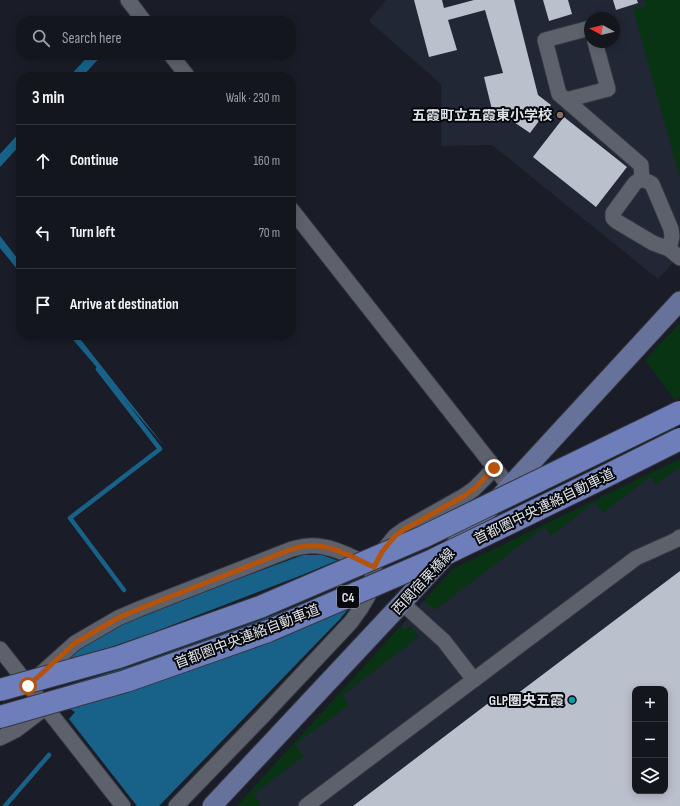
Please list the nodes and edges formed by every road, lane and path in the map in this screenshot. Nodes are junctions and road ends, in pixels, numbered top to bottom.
1 (128, 1) edge
2 (140, 16) edge
3 (584, 30) edge
4 (596, 48) edge
5 (175, 60) edge
6 (184, 72) edge
7 (566, 100) junction
8 (642, 180) junction
9 (296, 215) edge
10 (675, 254) edge
11 (680, 301) edge
12 (680, 412) edge
13 (680, 439) edge
14 (494, 468) junction
15 (509, 486) junction
16 (680, 537) edge
17 (374, 567) junction
18 (402, 603) junction
19 (0, 649) edge
20 (474, 680) junction
21 (28, 686) junction
22 (0, 690) edge
23 (45, 708) junction
24 (0, 717) edge
25 (0, 738) edge
26 (123, 806) edge
27 (176, 806) edge
28 (212, 806) edge
29 (306, 806) edge

1 - 2 street
3 - 7 street
4 - 7 street
5 - 6 street
7 - 8 street
8 - 10 street
8 - 10 street
9 - 14 street
11 - 15 main road, 西関宿栗橋線
12 - 22 highway, 首都圏中央連絡自動車道 / C4, bridge
13 - 24 highway, 首都圏中央連絡自動車道 / C4, bridge
14 - 15 street
14 - 17 street
15 - 18 main road, 西関宿栗橋線
16 - 20 street
17 - 21 street
17 - 27 street
18 - 20 street
18 - 28 main road, 西関宿栗橋線
19 - 21 street
20 - 29 street
21 - 23 street
23 - 25 street
23 - 26 street

